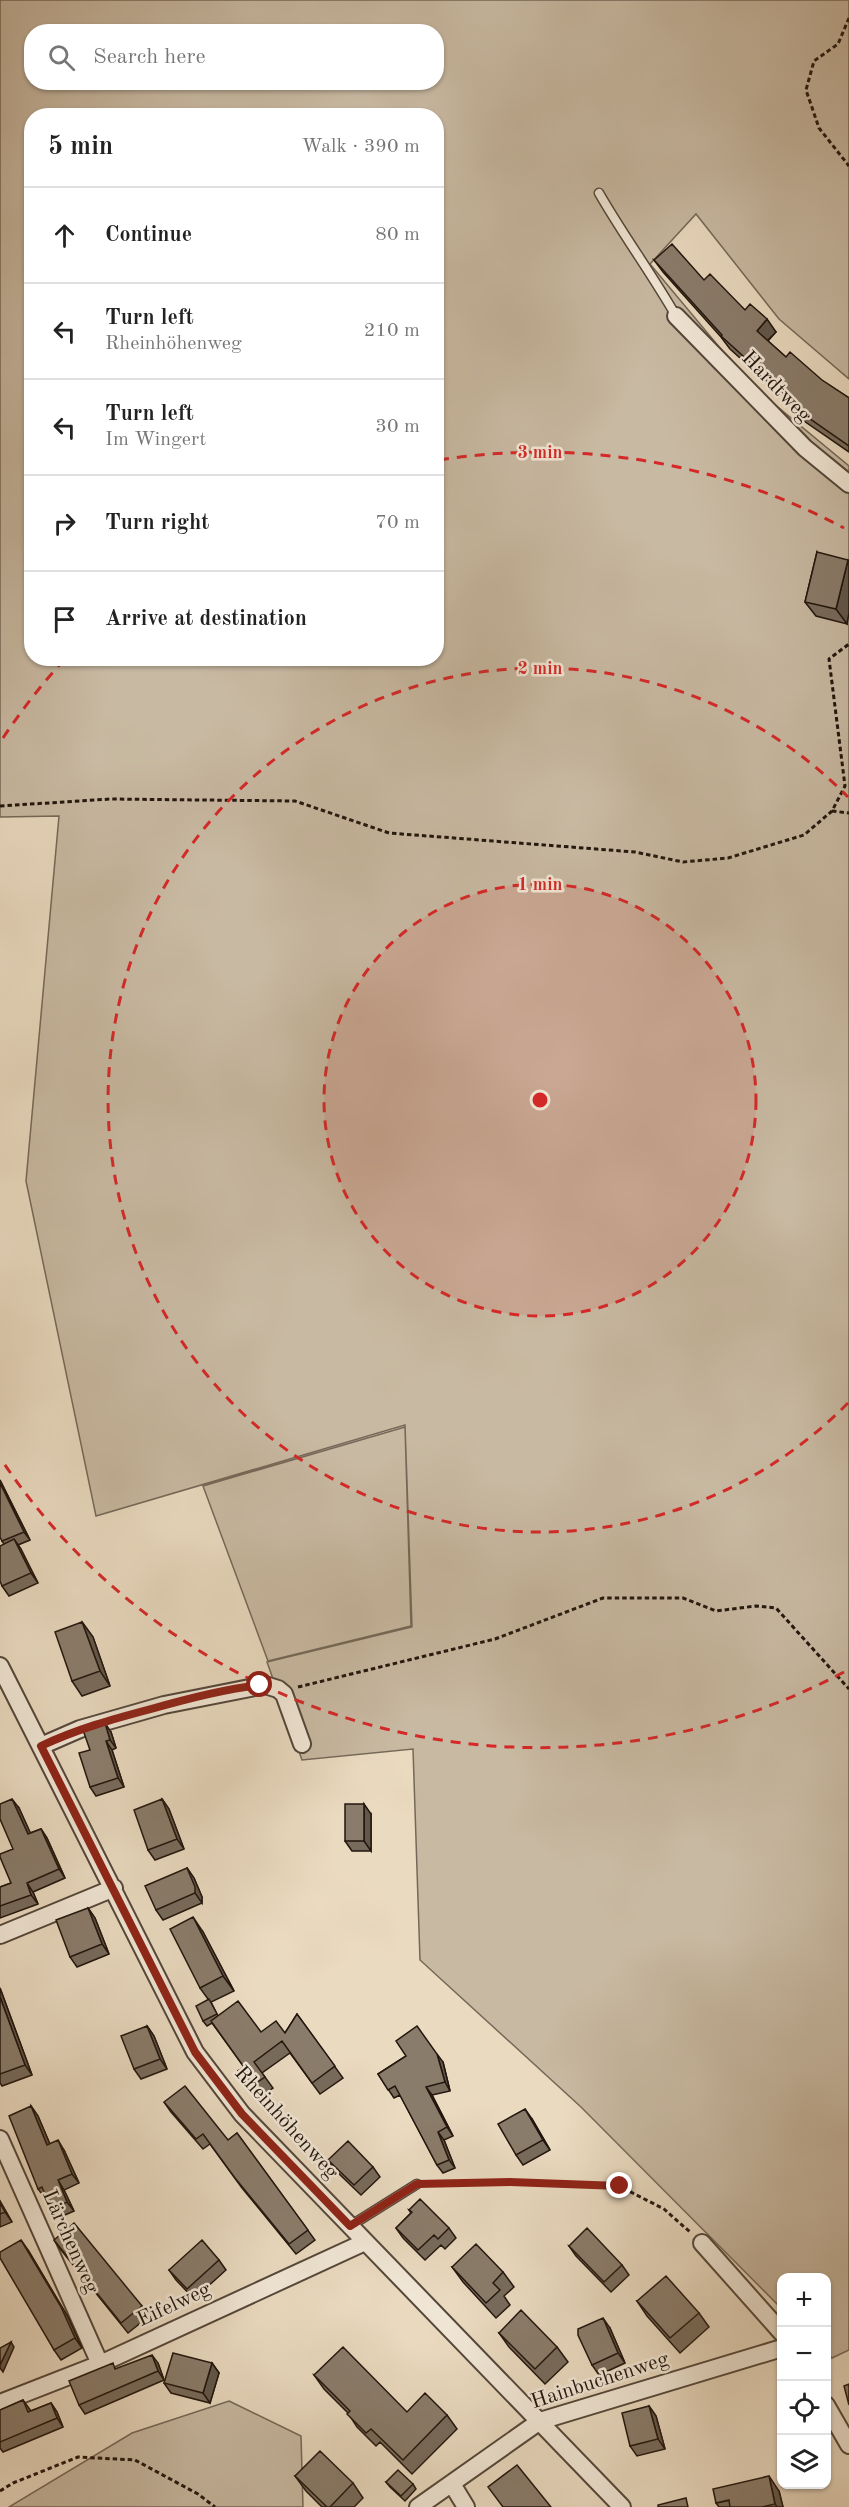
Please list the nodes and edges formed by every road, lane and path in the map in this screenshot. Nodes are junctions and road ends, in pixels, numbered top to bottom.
1 (849, 18) edge
2 (849, 164) edge
3 (599, 193) dead end
4 (676, 316) joint
5 (849, 484) edge
6 (849, 644) edge
7 (0, 807) edge
8 (832, 811) junction
9 (849, 813) edge
10 (2, 1677) edge
11 (849, 1689) edge
12 (281, 1691) junction
13 (302, 1744) dead end
14 (41, 1746) junction
15 (114, 1888) junction
16 (0, 1935) edge
17 (0, 2139) edge
18 (417, 2184) joint
19 (350, 2226) junction
20 (365, 2242) junction
21 (702, 2243) joint
22 (777, 2327) edge
23 (777, 2350) edge
24 (100, 2364) junction
25 (0, 2403) edge
26 (831, 2414) edge
27 (540, 2421) junction
28 (849, 2445) edge
29 (452, 2484) junction
30 (0, 2491) edge
31 (215, 2507) edge
32 (418, 2507) edge
33 (466, 2507) edge
34 (622, 2507) edge

1 - 2 path
3 - 4 lane
4 - 5 street, Hardtweg
6 - 8 path
7 - 8 path
8 - 9 path
10 - 14 street, Rheinhöhenweg
11 - 12 path
12 - 13 street
12 - 14 street
14 - 15 street, Rheinhöhenweg
15 - 16 street
15 - 19 street, Rheinhöhenweg
17 - 24 street, Lärchenweg
18 - 19 lane
18 - 21 path
19 - 20 street, Rheinhöhenweg
20 - 24 street, Eifelweg
20 - 27 street, Rheinhöhenweg
21 - 22 street
23 - 27 street, Hainbuchenweg
24 - 25 street, Eifelweg
26 - 28 street
27 - 29 street, Hainbuchenweg
27 - 34 street, Rheinhöhenweg
29 - 32 street, Hainbuchenweg
29 - 33 street
30 - 31 path

